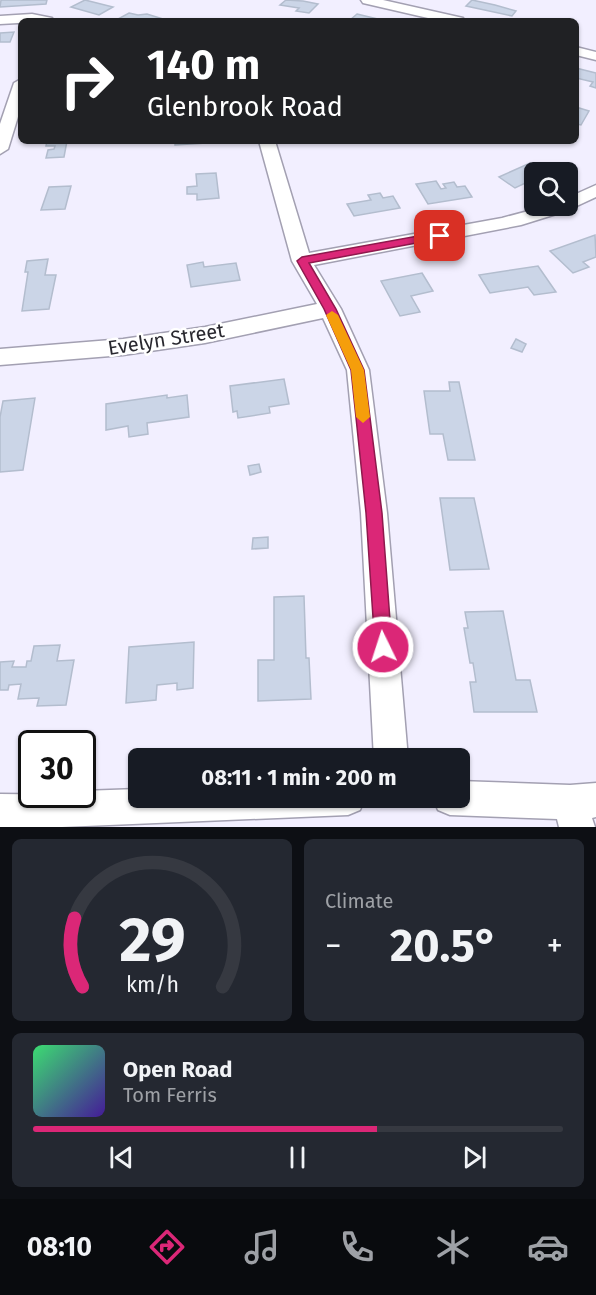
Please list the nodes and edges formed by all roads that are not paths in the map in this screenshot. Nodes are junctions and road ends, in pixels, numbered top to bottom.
1 (367, 0) edge
2 (445, 18) edge
3 (18, 19) edge
4 (0, 20) edge
5 (579, 52) edge
6 (596, 56) edge
7 (18, 92) edge
8 (268, 144) edge
9 (0, 149) edge
10 (596, 190) edge
11 (302, 261) junction
12 (330, 309) junction
13 (0, 357) edge
14 (390, 748) edge
15 (470, 800) edge
16 (128, 807) edge
17 (581, 810) edge
18 (0, 812) edge

1 - 2 street
3 - 4 street
5 - 6 street
7 - 9 street
8 - 11 street
10 - 11 street
11 - 12 street
12 - 13 street, Evelyn Street
12 - 14 street
15 - 17 street
16 - 18 street

